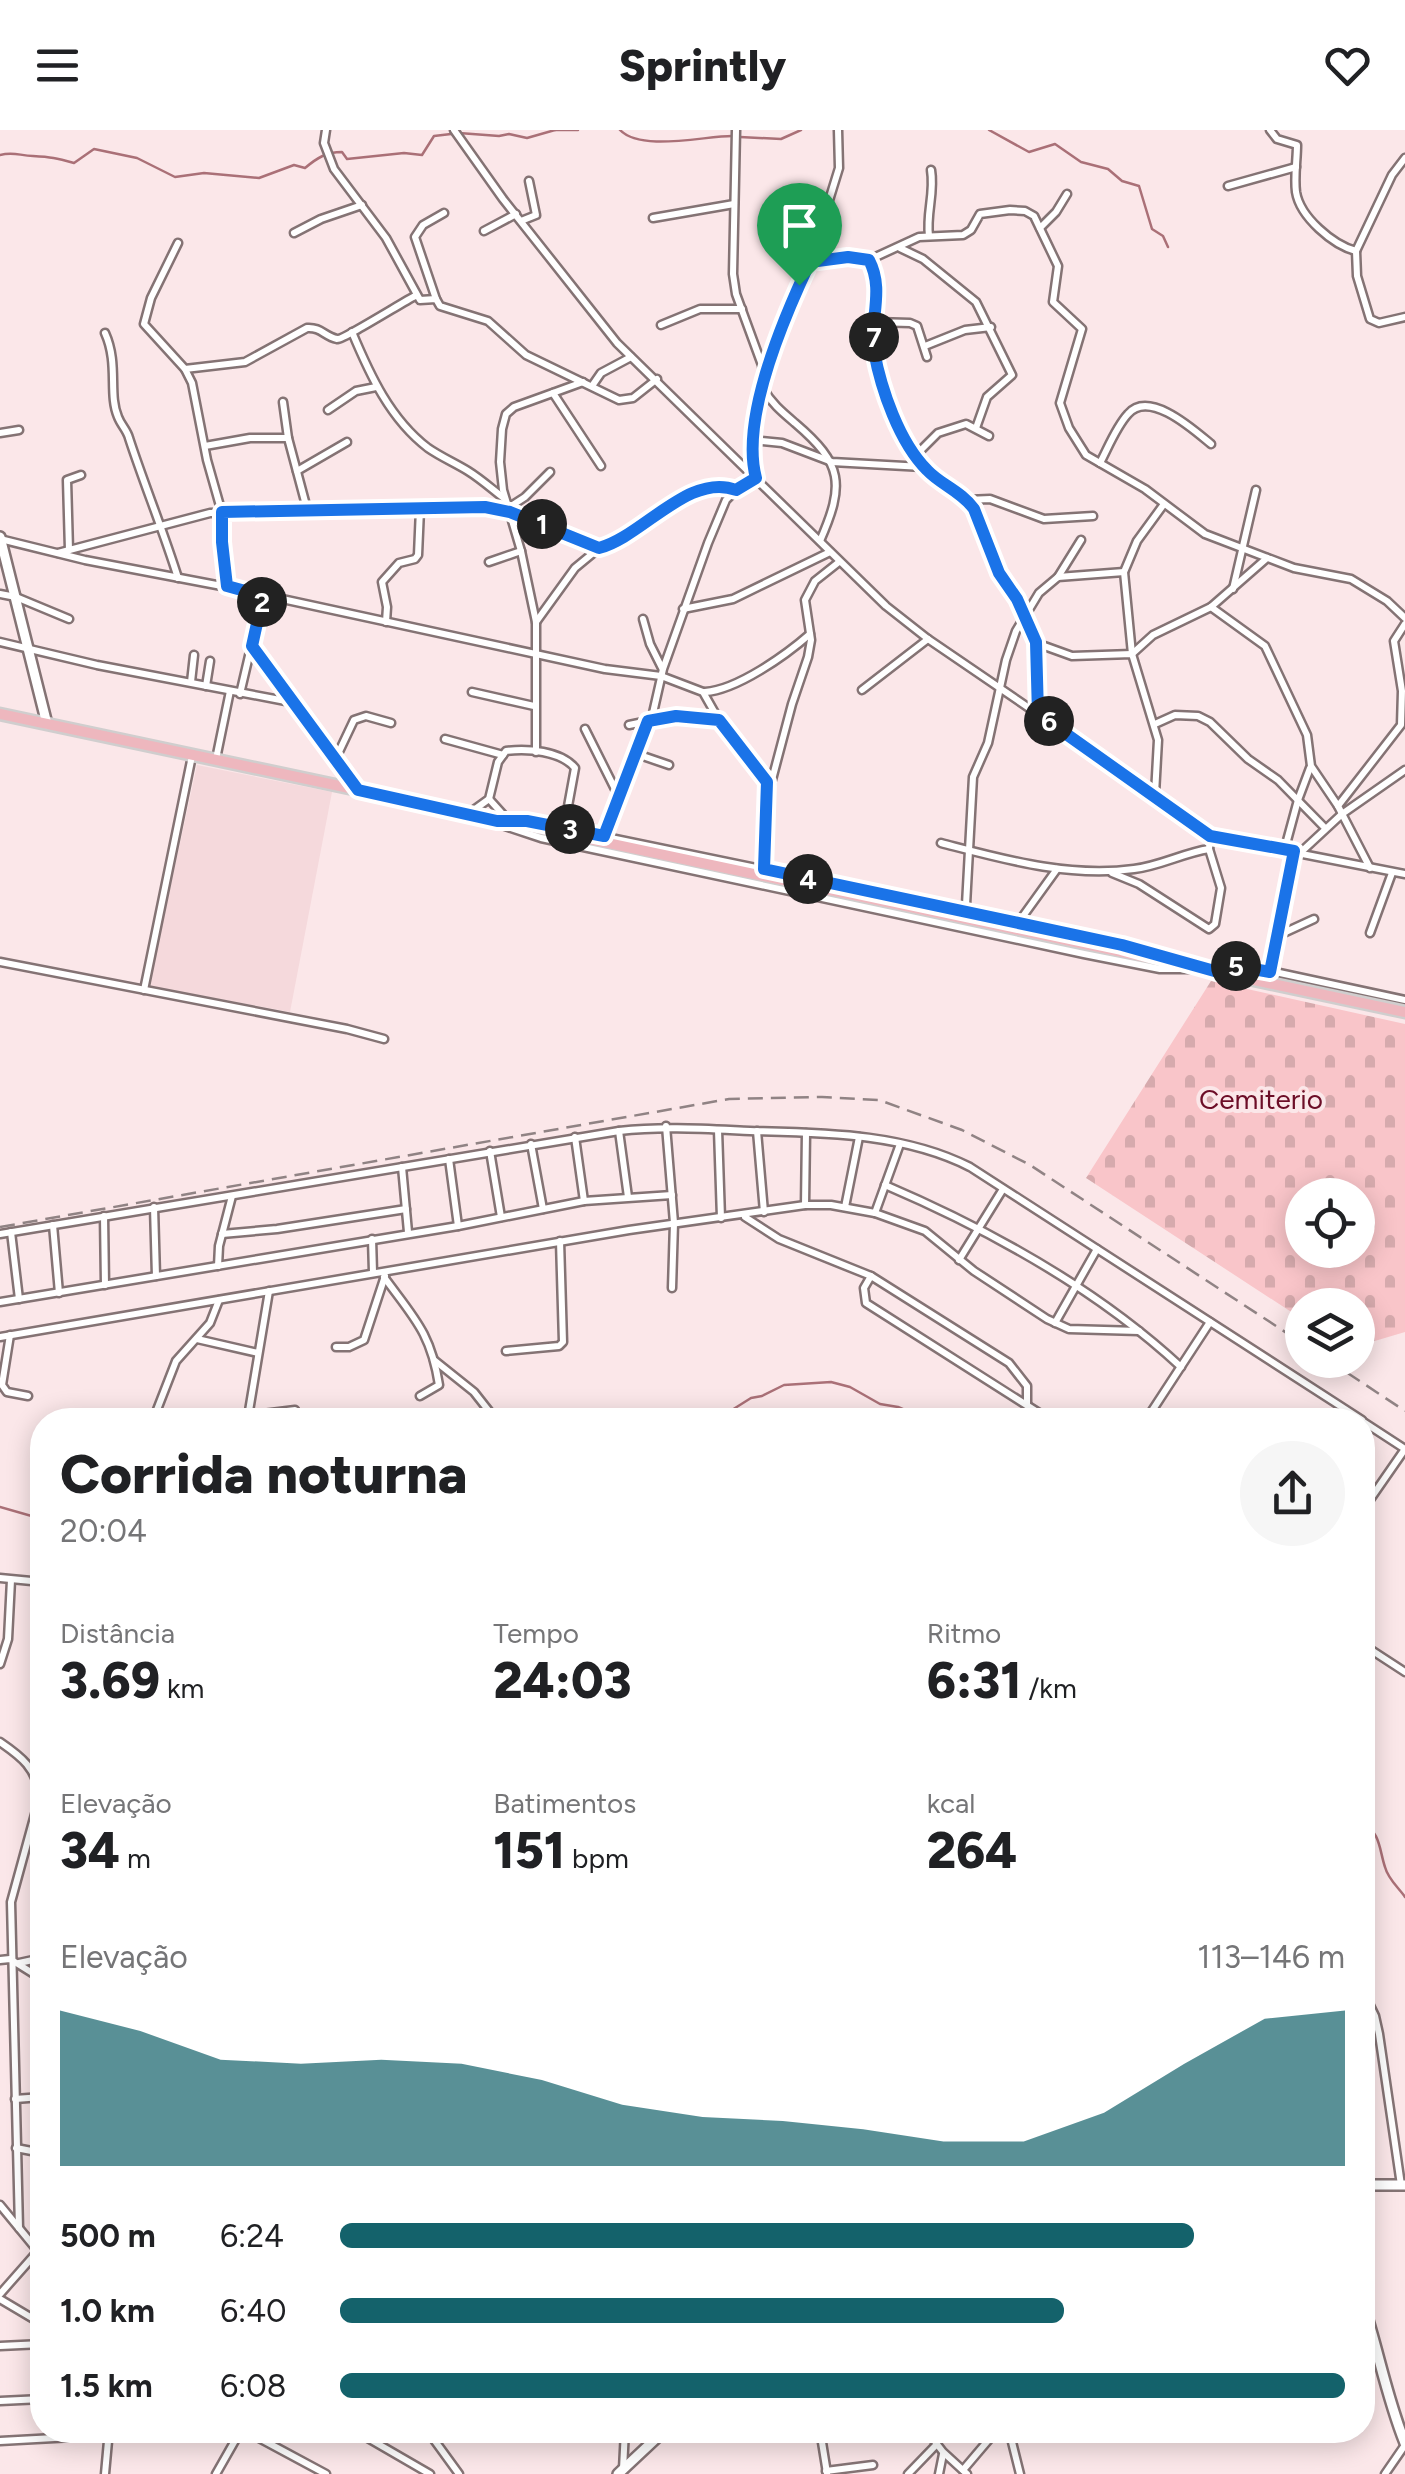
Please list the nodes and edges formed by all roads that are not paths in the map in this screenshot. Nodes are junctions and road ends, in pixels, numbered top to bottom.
1 (326, 130) edge
2 (736, 130) edge
3 (838, 130) edge
4 (1270, 130) edge
5 (456, 133) edge
6 (1405, 158) edge
7 (1296, 167) junction
8 (931, 170) dead end
9 (529, 181) dead end
10 (1228, 186) dead end
11 (1067, 194) dead end
12 (734, 204) junction
13 (362, 205) junction
14 (444, 213) dead end
15 (519, 218) junction
16 (654, 218) dead end
17 (1040, 228) junction
18 (484, 231) dead end
19 (294, 233) dead end
20 (929, 236) junction
21 (178, 243) dead end
22 (899, 247) junction
23 (1356, 251) junction
24 (869, 260) junction
25 (810, 262) junction
26 (415, 296) junction
27 (436, 299) junction
28 (742, 309) junction
29 (1405, 317) edge
30 (875, 322) junction
31 (661, 325) dead end
32 (990, 327) junction
33 (352, 332) junction
34 (105, 333) dead end
35 (925, 346) junction
36 (927, 356) dead end
37 (631, 357) junction
38 (185, 369) junction
39 (657, 380) junction
40 (583, 382) junction
41 (763, 383) junction
42 (592, 386) junction
43 (376, 387) junction
44 (552, 393) junction
45 (283, 402) dead end
46 (328, 410) dead end
47 (976, 428) junction
48 (18, 430) dead end
49 (0, 433) edge
50 (988, 436) dead end
51 (288, 438) junction
52 (753, 440) junction
53 (348, 442) dead end
54 (1211, 444) dead end
55 (205, 446) junction
56 (915, 456) junction
57 (832, 462) junction
58 (1100, 464) junction
59 (601, 466) dead end
60 (924, 467) junction
61 (297, 471) junction
62 (550, 472) dead end
63 (81, 475) dead end
64 (756, 478) junction
65 (736, 490) junction
66 (1256, 490) dead end
67 (505, 499) junction
68 (967, 500) junction
69 (1164, 504) junction
70 (306, 509) junction
71 (420, 509) junction
72 (509, 510) junction
73 (222, 512) junction
74 (1093, 516) dead end
75 (160, 524) junction
76 (0, 538) edge
77 (1081, 540) dead end
78 (820, 541) junction
79 (599, 548) junction
80 (70, 550) junction
81 (1243, 550) junction
82 (521, 551) junction
83 (830, 552) junction
84 (56, 554) junction
85 (1267, 558) junction
86 (489, 562) dead end
87 (839, 562) junction
88 (1124, 572) junction
89 (1058, 577) junction
90 (178, 578) junction
91 (227, 586) junction
92 (1233, 590) junction
93 (0, 594) edge
94 (263, 596) junction
95 (16, 597) junction
96 (1211, 607) junction
97 (683, 609) junction
98 (1026, 616) junction
99 (69, 619) dead end
100 (643, 619) dead end
101 (1405, 621) edge
102 (386, 622) junction
103 (536, 622) junction
104 (810, 634) junction
105 (928, 640) junction
106 (0, 642) edge
107 (1036, 642) junction
108 (252, 646) junction
109 (28, 648) junction
110 (537, 654) junction
111 (1132, 654) junction
112 (194, 655) dead end
113 (210, 662) dead end
114 (662, 673) junction
115 (192, 682) junction
116 (206, 686) junction
117 (862, 690) dead end
118 (1000, 690) junction
119 (230, 691) junction
120 (472, 692) dead end
121 (704, 692) junction
122 (240, 694) junction
123 (296, 703) junction
124 (534, 706) junction
125 (0, 714) edge
126 (1038, 714) junction
127 (719, 720) junction
128 (648, 721) junction
129 (391, 722) dead end
130 (48, 724) junction
131 (1155, 724) junction
132 (629, 725) dead end
133 (1403, 725) edge
134 (585, 729) dead end
135 (445, 739) dead end
136 (536, 752) junction
137 (634, 752) junction
138 (503, 755) junction
139 (192, 756) junction
140 (336, 758) junction
141 (216, 761) junction
142 (669, 765) dead end
143 (1311, 766) junction
144 (1405, 770) edge
145 (358, 790) junction
146 (769, 791) junction
147 (1155, 794) junction
148 (618, 795) junction
149 (489, 798) junction
150 (1298, 800) junction
151 (1340, 809) junction
152 (466, 815) junction
153 (502, 820) junction
154 (564, 828) junction
155 (1325, 828) junction
156 (604, 836) junction
157 (1210, 836) junction
158 (941, 843) dead end
159 (968, 850) junction
160 (1209, 850) junction
161 (1293, 851) junction
162 (1370, 868) junction
163 (764, 869) junction
164 (1058, 869) junction
165 (1106, 871) junction
166 (1392, 872) junction
167 (1405, 874) edge
168 (966, 905) dead end
169 (1314, 919) dead end
170 (1018, 922) junction
171 (1370, 933) dead end
172 (1277, 936) junction
173 (0, 962) edge
174 (1204, 969) junction
175 (1218, 972) junction
176 (1270, 972) junction
177 (144, 990) junction
178 (1405, 1000) edge
179 (1405, 1012) edge
180 (384, 1039) dead end
181 (666, 1126) junction
182 (718, 1130) junction
183 (619, 1131) junction
184 (757, 1131) junction
185 (806, 1133) junction
186 (575, 1137) junction
187 (859, 1137) junction
188 (900, 1143) junction
189 (531, 1144) junction
190 (490, 1151) junction
191 (448, 1159) junction
192 (402, 1166) junction
193 (884, 1185) junction
194 (1004, 1189) junction
195 (672, 1194) junction
196 (232, 1196) junction
197 (628, 1197) junction
198 (584, 1201) junction
199 (804, 1205) junction
200 (845, 1207) junction
201 (154, 1208) junction
202 (406, 1209) junction
203 (543, 1209) junction
204 (764, 1212) junction
205 (875, 1213) junction
206 (104, 1216) junction
207 (744, 1216) junction
208 (501, 1217) junction
209 (721, 1218) junction
210 (674, 1224) junction
211 (53, 1225) junction
212 (458, 1226) junction
213 (981, 1229) junction
214 (11, 1232) junction
215 (408, 1232) junction
216 (0, 1234) edge
217 (222, 1234) junction
218 (372, 1240) junction
219 (560, 1241) junction
220 (1097, 1248) junction
221 (958, 1260) junction
222 (218, 1266) junction
223 (373, 1272) junction
224 (385, 1273) junction
225 (870, 1276) junction
226 (156, 1277) junction
227 (106, 1285) junction
228 (672, 1288) dead end
229 (1074, 1288) junction
230 (269, 1290) junction
231 (59, 1293) junction
232 (19, 1299) junction
233 (219, 1300) junction
234 (0, 1302) edge
235 (1210, 1322) junction
236 (1056, 1323) junction
237 (1138, 1330) junction
238 (10, 1335) junction
239 (0, 1337) edge
240 (197, 1339) junction
241 (336, 1347) dead end
242 (506, 1352) dead end
243 (258, 1353) junction
244 (433, 1359) junction
245 (1180, 1367) junction
246 (28, 1396) dead end
247 (420, 1396) dead end
248 (1027, 1405) junction
249 (158, 1408) edge
250 (250, 1408) edge
251 (487, 1408) edge
252 (1032, 1408) edge
253 (1154, 1408) edge
254 (1343, 1408) edge
255 (1375, 1429) edge
256 (1375, 1492) edge
257 (0, 1578) edge
258 (12, 1580) junction
259 (30, 1581) edge
260 (1375, 1652) edge
261 (0, 1664) edge
262 (1405, 1672) edge
263 (0, 1742) edge
264 (30, 1766) edge
265 (30, 1841) edge
266 (0, 1944) edge
267 (13, 1958) junction
268 (30, 1958) edge
269 (0, 1960) edge
270 (30, 1971) edge
271 (1375, 2014) edge
272 (30, 2098) edge
273 (15, 2099) junction
274 (16, 2148) junction
275 (30, 2151) edge
276 (1375, 2185) edge
277 (1403, 2185) edge
278 (0, 2205) edge
279 (20, 2228) junction
280 (30, 2241) edge
281 (30, 2265) edge
282 (0, 2297) edge
283 (30, 2316) edge
284 (1375, 2342) edge
285 (30, 2345) edge
286 (0, 2346) edge
287 (30, 2400) edge
288 (0, 2401) edge
289 (30, 2439) edge
290 (0, 2442) edge
291 (108, 2443) edge
292 (234, 2443) edge
293 (267, 2443) edge
294 (376, 2443) edge
295 (436, 2443) edge
296 (623, 2443) edge
297 (651, 2443) edge
298 (822, 2443) edge
299 (987, 2443) edge
300 (1012, 2443) edge
301 (937, 2444) joint
302 (1405, 2444) edge
303 (943, 2452) junction
304 (452, 2465) junction
305 (872, 2465) dead end
306 (620, 2471) edge
307 (827, 2472) edge
308 (965, 2472) edge
309 (105, 2474) edge
310 (216, 2474) edge
311 (326, 2474) edge
312 (430, 2474) edge
313 (442, 2474) edge
314 (459, 2474) edge
315 (908, 2474) edge
316 (939, 2474) edge
317 (1020, 2474) edge
318 (1386, 2474) edge

1 - 13 street
2 - 12 street
3 - 25 street
4 - 7 street
5 - 15 street
6 - 23 street
7 - 10 street
7 - 23 street
8 - 20 street
9 - 15 street
11 - 17 street
12 - 16 street
12 - 28 street
13 - 19 street
13 - 26 street
14 - 27 street
15 - 18 street
15 - 37 street
17 - 20 street
17 - 58 street
20 - 22 street
21 - 38 street
22 - 24 street
22 - 32 street
23 - 29 street
24 - 25 street
24 - 30 street
25 - 41 street
26 - 27 street
26 - 33 street
27 - 40 street
28 - 31 street
28 - 41 street
30 - 35 street
30 - 56 street
32 - 35 street
32 - 47 street
33 - 38 street
33 - 43 street
34 - 75 street
35 - 36 street
37 - 39 street
37 - 42 street
38 - 55 street
39 - 42 street
39 - 64 street
40 - 42 street
40 - 44 street
41 - 52 street
41 - 57 street
43 - 46 street
43 - 67 street
44 - 59 street
44 - 67 street
45 - 51 street
47 - 50 street
47 - 56 street
48 - 49 street
51 - 55 street
51 - 61 street
52 - 57 street
52 - 64 street
53 - 61 street
54 - 58 street
55 - 73 street
56 - 60 street
57 - 60 street
57 - 78 street
58 - 69 street
60 - 68 street
61 - 70 street
62 - 72 street
63 - 80 street
64 - 65 street
64 - 78 street
65 - 79 street
65 - 97 street
66 - 81 street
67 - 72 street
68 - 74 street
68 - 98 street
69 - 81 street
69 - 88 street
70 - 71 street
70 - 73 street
71 - 72 street
71 - 102 street
72 - 79 street
72 - 82 street
73 - 75 street
73 - 91 street
75 - 80 street
75 - 90 street
76 - 84 street
76 - 95 street
77 - 89 street
78 - 83 street
79 - 103 street
80 - 84 street
81 - 85 street
81 - 92 street
82 - 86 street
82 - 103 street
83 - 87 street
83 - 97 street
84 - 90 street
85 - 92 street
85 - 101 street
87 - 104 street
87 - 105 street
88 - 89 street
88 - 111 street
89 - 98 street
90 - 91 street
91 - 94 street
92 - 96 street
93 - 95 street
94 - 102 street
94 - 108 street
95 - 99 street
95 - 109 street
96 - 111 street
96 - 143 street
97 - 114 street
98 - 107 street
98 - 118 street
100 - 114 street
101 - 133 street
102 - 110 street
103 - 110 street
104 - 121 street
104 - 146 street
105 - 117 street
105 - 118 street
106 - 109 street
107 - 111 street
107 - 126 street
108 - 122 street
108 - 123 street
109 - 115 street
109 - 130 street
110 - 114 street
110 - 124 street
111 - 131 street
112 - 115 street
113 - 116 street
114 - 121 street
114 - 128 street
115 - 116 street
116 - 119 street
118 - 126 street
118 - 159 street
119 - 122 street
119 - 141 street
120 - 124 street
121 - 127 street
122 - 123 street
123 - 140 street
124 - 136 street
125 - 130 main road
126 - 147 street
127 - 128 street
127 - 146 street
128 - 132 street
128 - 137 street
129 - 140 street
130 - 139 main road
131 - 147 street
131 - 150 street
133 - 151 street
134 - 148 street
135 - 138 street
136 - 138 street
136 - 154 street
137 - 142 street
137 - 148 street
138 - 149 street
139 - 141 main road
139 - 177 street
140 - 145 street
141 - 145 main road
143 - 150 street
143 - 151 street
144 - 151 street
145 - 152 main road
146 - 163 street
147 - 157 street
148 - 156 street
149 - 152 street
149 - 153 street
150 - 155 street
150 - 161 street
151 - 155 street
151 - 162 street
152 - 153 main road
153 - 154 street
153 - 174 main road
154 - 156 street
155 - 161 street
156 - 163 street
157 - 160 street
157 - 161 street
158 - 159 street
159 - 164 street
159 - 168 street
160 - 165 street
160 - 165 street
161 - 162 street
161 - 172 street
162 - 166 street
163 - 170 street
164 - 165 street
164 - 170 street
166 - 167 street
166 - 171 street
169 - 172 street
170 - 174 street
172 - 176 street
173 - 177 street
174 - 175 main road
175 - 176 street
175 - 179 main road
176 - 178 street
177 - 180 street
181 - 182 street
181 - 183 street
181 - 195 street
182 - 184 street
182 - 209 street
183 - 186 street
183 - 197 street
184 - 185 street
184 - 204 street
185 - 187 street
185 - 199 street
186 - 189 street
186 - 198 street
187 - 188 street
187 - 200 street
188 - 193 street
188 - 194 street
189 - 190 street
189 - 203 street
190 - 191 street
190 - 208 street
191 - 192 street
191 - 212 street
192 - 196 street
192 - 202 street
193 - 205 street
193 - 213 street
194 - 213 street
194 - 220 street
195 - 197 street
195 - 210 street
196 - 201 street
196 - 217 street
197 - 198 street
198 - 203 street
199 - 200 street
199 - 204 street
200 - 205 street
201 - 206 street
201 - 226 street
202 - 215 street
202 - 217 street
203 - 208 street
204 - 207 street
205 - 221 street
206 - 211 street
206 - 227 street
207 - 209 street
207 - 225 street
208 - 212 street
209 - 210 street
210 - 219 street
210 - 228 street
211 - 214 street
211 - 231 street
212 - 215 street
213 - 221 street
213 - 229 street
214 - 216 street
214 - 232 street
215 - 218 street
217 - 222 street
218 - 222 street
218 - 223 street
219 - 224 street
219 - 242 street
220 - 229 street
220 - 235 street
221 - 236 street
222 - 226 street
223 - 224 street
223 - 230 street
224 - 241 street
224 - 244 street
225 - 248 street
225 - 248 street
226 - 227 street
227 - 231 street
229 - 236 street
229 - 237 street
230 - 233 street
230 - 243 street
231 - 232 street
232 - 234 street
233 - 238 street
233 - 240 street
235 - 245 street
235 - 254 street
236 - 237 street
237 - 245 street
238 - 239 street
238 - 246 street
240 - 243 street
240 - 249 street
243 - 250 street
244 - 247 street
244 - 251 street
245 - 253 street
248 - 252 street
255 - 256 street
257 - 258 street
258 - 259 street
258 - 261 street
260 - 262 street
263 - 264 street
265 - 267 street
266 - 267 street
267 - 268 street
267 - 269 street
267 - 270 street
267 - 273 street
271 - 277 street
272 - 273 street
273 - 274 street
274 - 275 street
274 - 279 street
276 - 277 street
278 - 279 street
279 - 280 street
281 - 282 street
282 - 283 street
284 - 302 street
285 - 286 street
287 - 288 street
289 - 290 street
291 - 309 street
292 - 310 street
293 - 311 street
294 - 312 street
295 - 304 street
296 - 306 street
297 - 306 street
298 - 307 street
299 - 308 street
300 - 317 street
301 - 303 street
301 - 315 street
302 - 318 street
303 - 308 street
303 - 316 street
304 - 313 street
304 - 314 street
305 - 307 street

